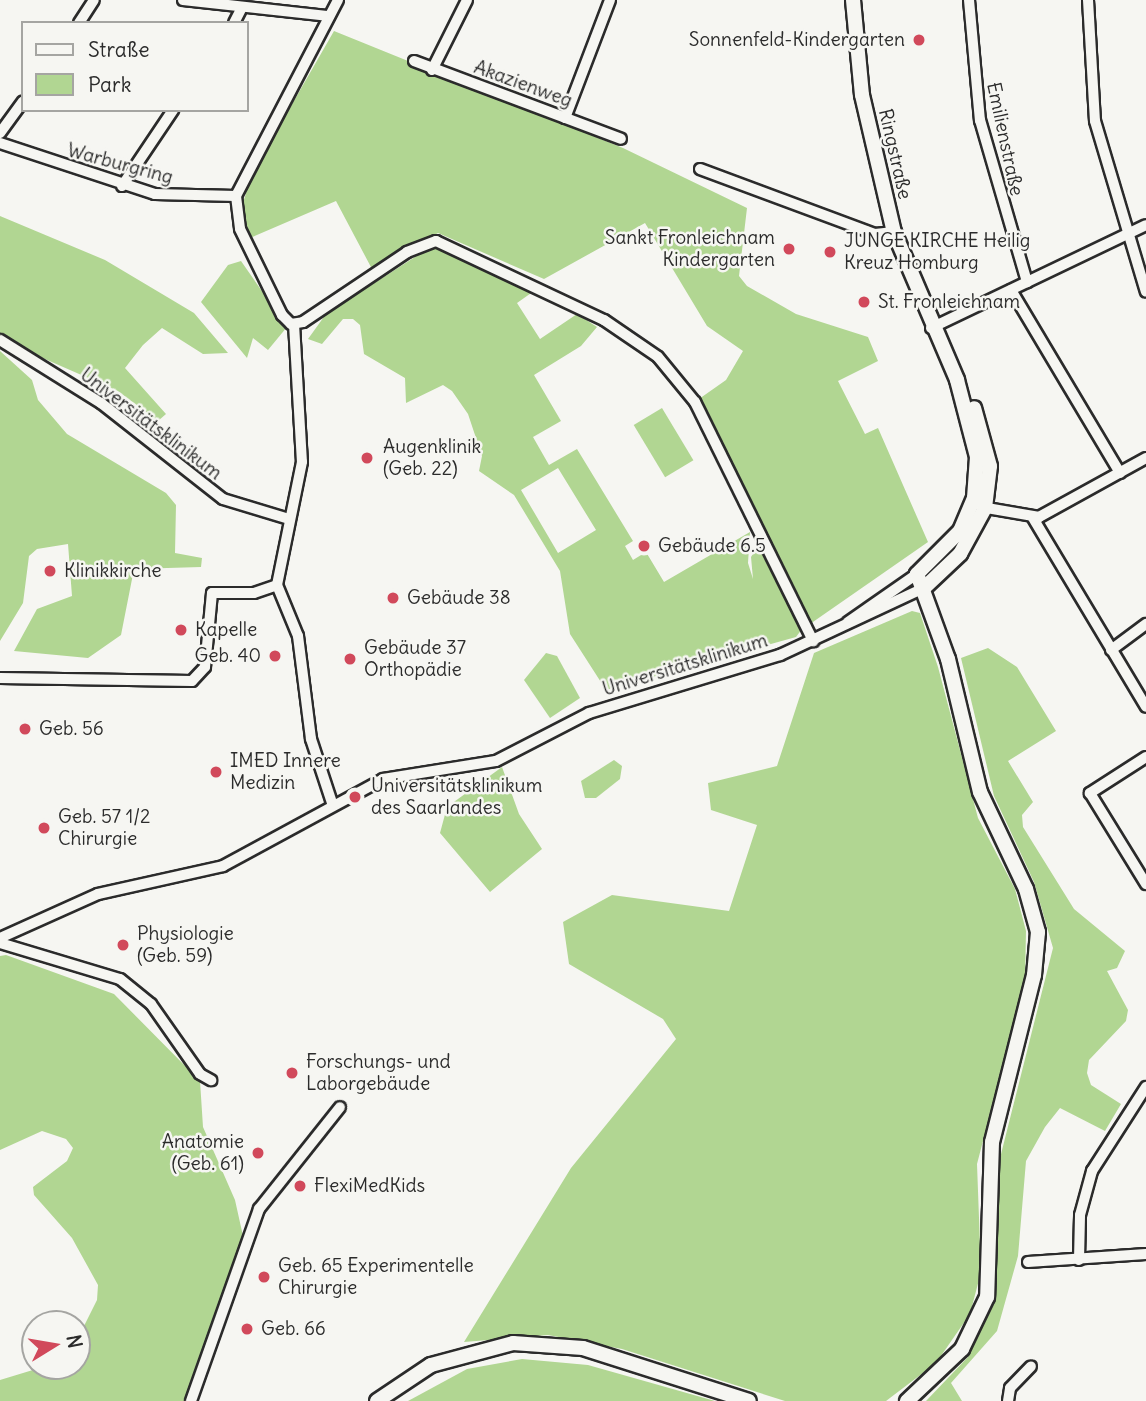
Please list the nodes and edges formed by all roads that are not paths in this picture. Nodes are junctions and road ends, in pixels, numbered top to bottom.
1 (94, 0) edge
2 (183, 0) edge
3 (338, 0) edge
4 (467, 0) edge
5 (610, 0) edge
6 (853, 0) edge
7 (969, 0) edge
8 (1088, 0) edge
9 (242, 7) junction
10 (329, 16) junction
11 (80, 21) edge
12 (235, 21) edge
13 (414, 61) dead end
14 (432, 70) junction
15 (21, 104) edge
16 (172, 112) edge
17 (565, 118) junction
18 (0, 133) edge
19 (621, 139) dead end
20 (0, 143) edge
21 (700, 169) dead end
22 (122, 186) junction
23 (236, 196) junction
24 (1146, 225) edge
25 (894, 232) junction
26 (1125, 235) junction
27 (1027, 282) junction
28 (1012, 290) junction
29 (1146, 292) edge
30 (295, 324) junction
31 (931, 328) junction
32 (0, 340) edge
33 (1146, 458) edge
34 (1120, 473) junction
35 (978, 506) junction
36 (1032, 518) junction
37 (289, 519) junction
38 (917, 574) junction
39 (277, 585) junction
40 (924, 588) junction
41 (1146, 624) edge
42 (845, 625) junction
43 (813, 641) junction
44 (1111, 650) junction
45 (0, 678) edge
46 (1146, 707) edge
47 (1146, 757) edge
48 (332, 803) junction
49 (1146, 884) edge
50 (0, 940) edge
51 (211, 1080) dead end
52 (1146, 1087) edge
53 (340, 1107) dead end
54 (1146, 1254) edge
55 (1079, 1260) junction
56 (1028, 1262) dead end
57 (1031, 1366) dead end
58 (191, 1401) edge
59 (377, 1401) edge
60 (749, 1401) edge
61 (907, 1401) edge
62 (1008, 1401) edge

1 - 11 street
2 - 9 street
3 - 10 street
4 - 14 street
5 - 17 street
6 - 25 street, Ringstraße
7 - 27 street, Emilienstraße
8 - 26 street
9 - 10 street
9 - 12 street
10 - 23 street
13 - 14 street, Akazienweg
14 - 17 street, Akazienweg
15 - 18 street
16 - 22 street
17 - 19 street, Akazienweg
20 - 22 street, Warburgring
21 - 25 street
22 - 23 street, Warburgring
23 - 30 street
24 - 26 street
25 - 31 street, Ringstraße
26 - 27 street
26 - 29 street
27 - 28 street
28 - 31 street
28 - 34 street
30 - 37 street
30 - 43 street
31 - 35 street, Ringstraße
32 - 37 street, Universitätsklinikum
33 - 34 street
34 - 36 street
35 - 36 street
35 - 38 street, Ringstraße
35 - 40 street, Ringstraße
36 - 44 street
37 - 39 street
38 - 40 street
38 - 42 street
39 - 45 street
39 - 48 street
40 - 42 street
40 - 61 street
41 - 44 street
42 - 43 street, Universitätsklinikum
43 - 48 street, Universitätsklinikum
44 - 46 street
47 - 49 street
48 - 50 street, Universitätsklinikum
50 - 51 street, Universitätsklinikum
52 - 55 street
53 - 58 street
54 - 55 street
55 - 56 street
57 - 62 street
59 - 60 street

